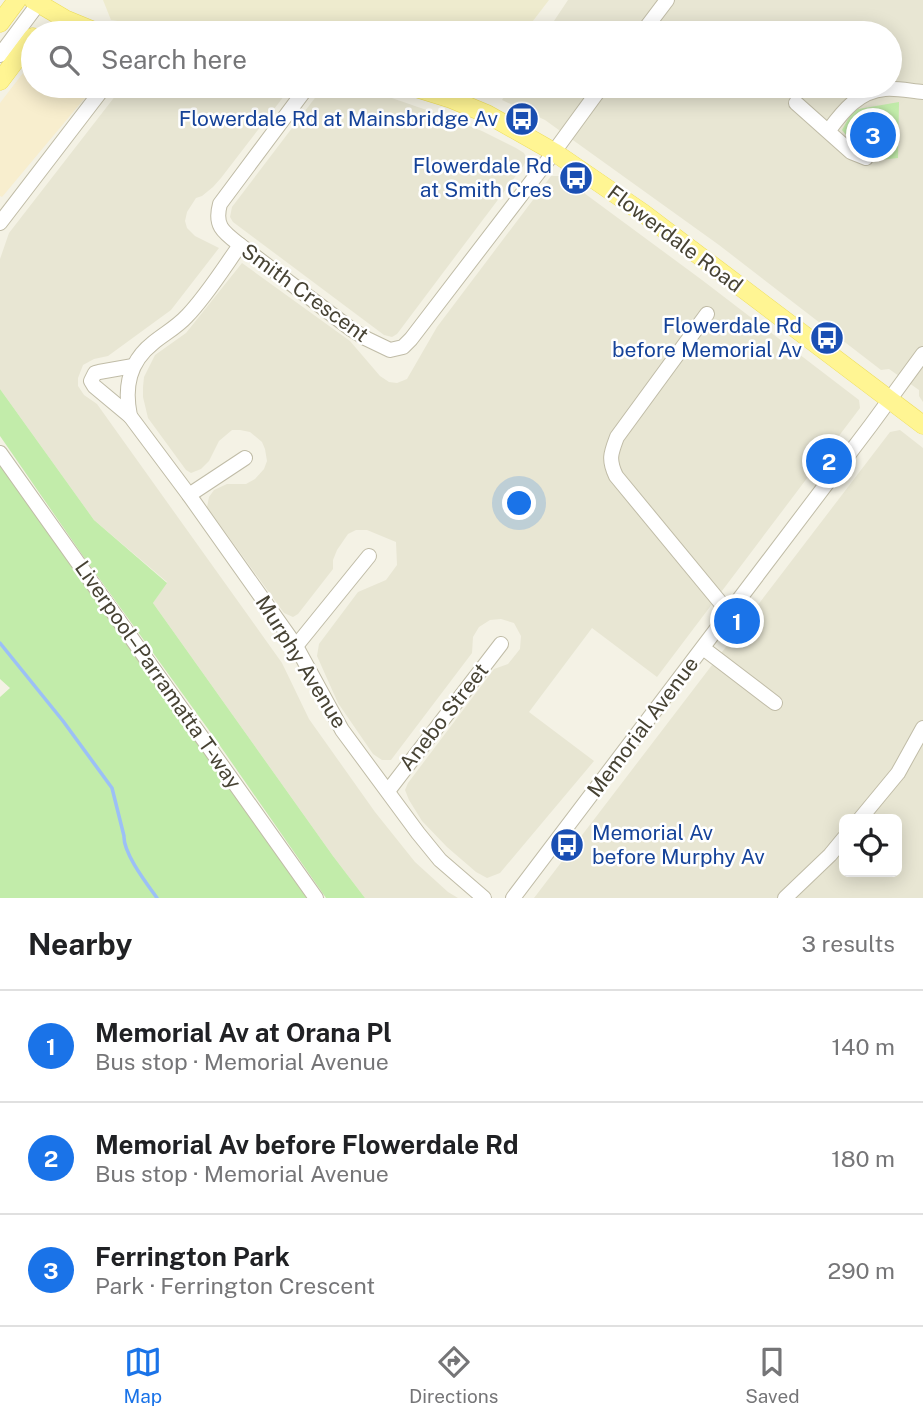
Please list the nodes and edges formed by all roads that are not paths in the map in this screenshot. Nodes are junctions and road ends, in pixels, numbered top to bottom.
1 (16, 0) edge
2 (667, 0) edge
3 (46, 3) edge
4 (30, 21) edge
5 (40, 21) edge
6 (69, 21) edge
7 (651, 21) edge
8 (0, 23) edge
9 (21, 31) edge
10 (21, 53) edge
11 (0, 55) edge
12 (0, 81) edge
13 (902, 90) edge
14 (923, 92) edge
15 (96, 98) edge
16 (299, 98) edge
17 (448, 98) edge
18 (593, 98) edge
19 (860, 98) edge
20 (796, 103) dead end
21 (828, 130) junction
22 (554, 152) junction
23 (866, 158) dead end
24 (0, 223) edge
25 (240, 246) junction
26 (707, 314) dead end
27 (923, 354) edge
28 (133, 366) junction
29 (889, 400) junction
30 (130, 416) junction
31 (923, 425) edge
32 (0, 453) edge
33 (245, 458) dead end
34 (189, 495) junction
35 (369, 556) dead end
36 (729, 613) junction
37 (501, 644) dead end
38 (296, 646) junction
39 (703, 648) junction
40 (775, 703) dead end
41 (923, 728) edge
42 (388, 791) junction
43 (864, 814) edge
44 (839, 844) edge
45 (316, 898) edge
46 (484, 898) edge
47 (513, 898) edge
48 (785, 898) edge

1 - 8 main road
2 - 7 street
3 - 4 street
3 - 5 main road
3 - 6 main road
9 - 11 street
10 - 12 main road
13 - 14 street
15 - 24 street
16 - 25 street, Smith Crescent
17 - 22 main road, Flowerdale Road
18 - 22 street, Smith Crescent
19 - 21 street
20 - 21 street
21 - 23 street
22 - 25 street, Smith Crescent
22 - 29 main road, Flowerdale Road
25 - 28 street
26 - 36 street
27 - 29 street, Memorial Avenue
28 - 30 street
28 - 30 street, Murphy Avenue
29 - 31 main road, Flowerdale Road
29 - 36 street, Memorial Avenue
30 - 34 street, Murphy Avenue
32 - 45 street, Liverpool–Parramatta T-way
33 - 34 street
34 - 38 street, Murphy Avenue
35 - 38 street
36 - 39 street, Memorial Avenue
37 - 42 street, Anebo Street
38 - 42 street, Murphy Avenue
39 - 40 street
39 - 47 street, Memorial Avenue
41 - 43 street
42 - 46 street, Murphy Avenue
44 - 48 street

